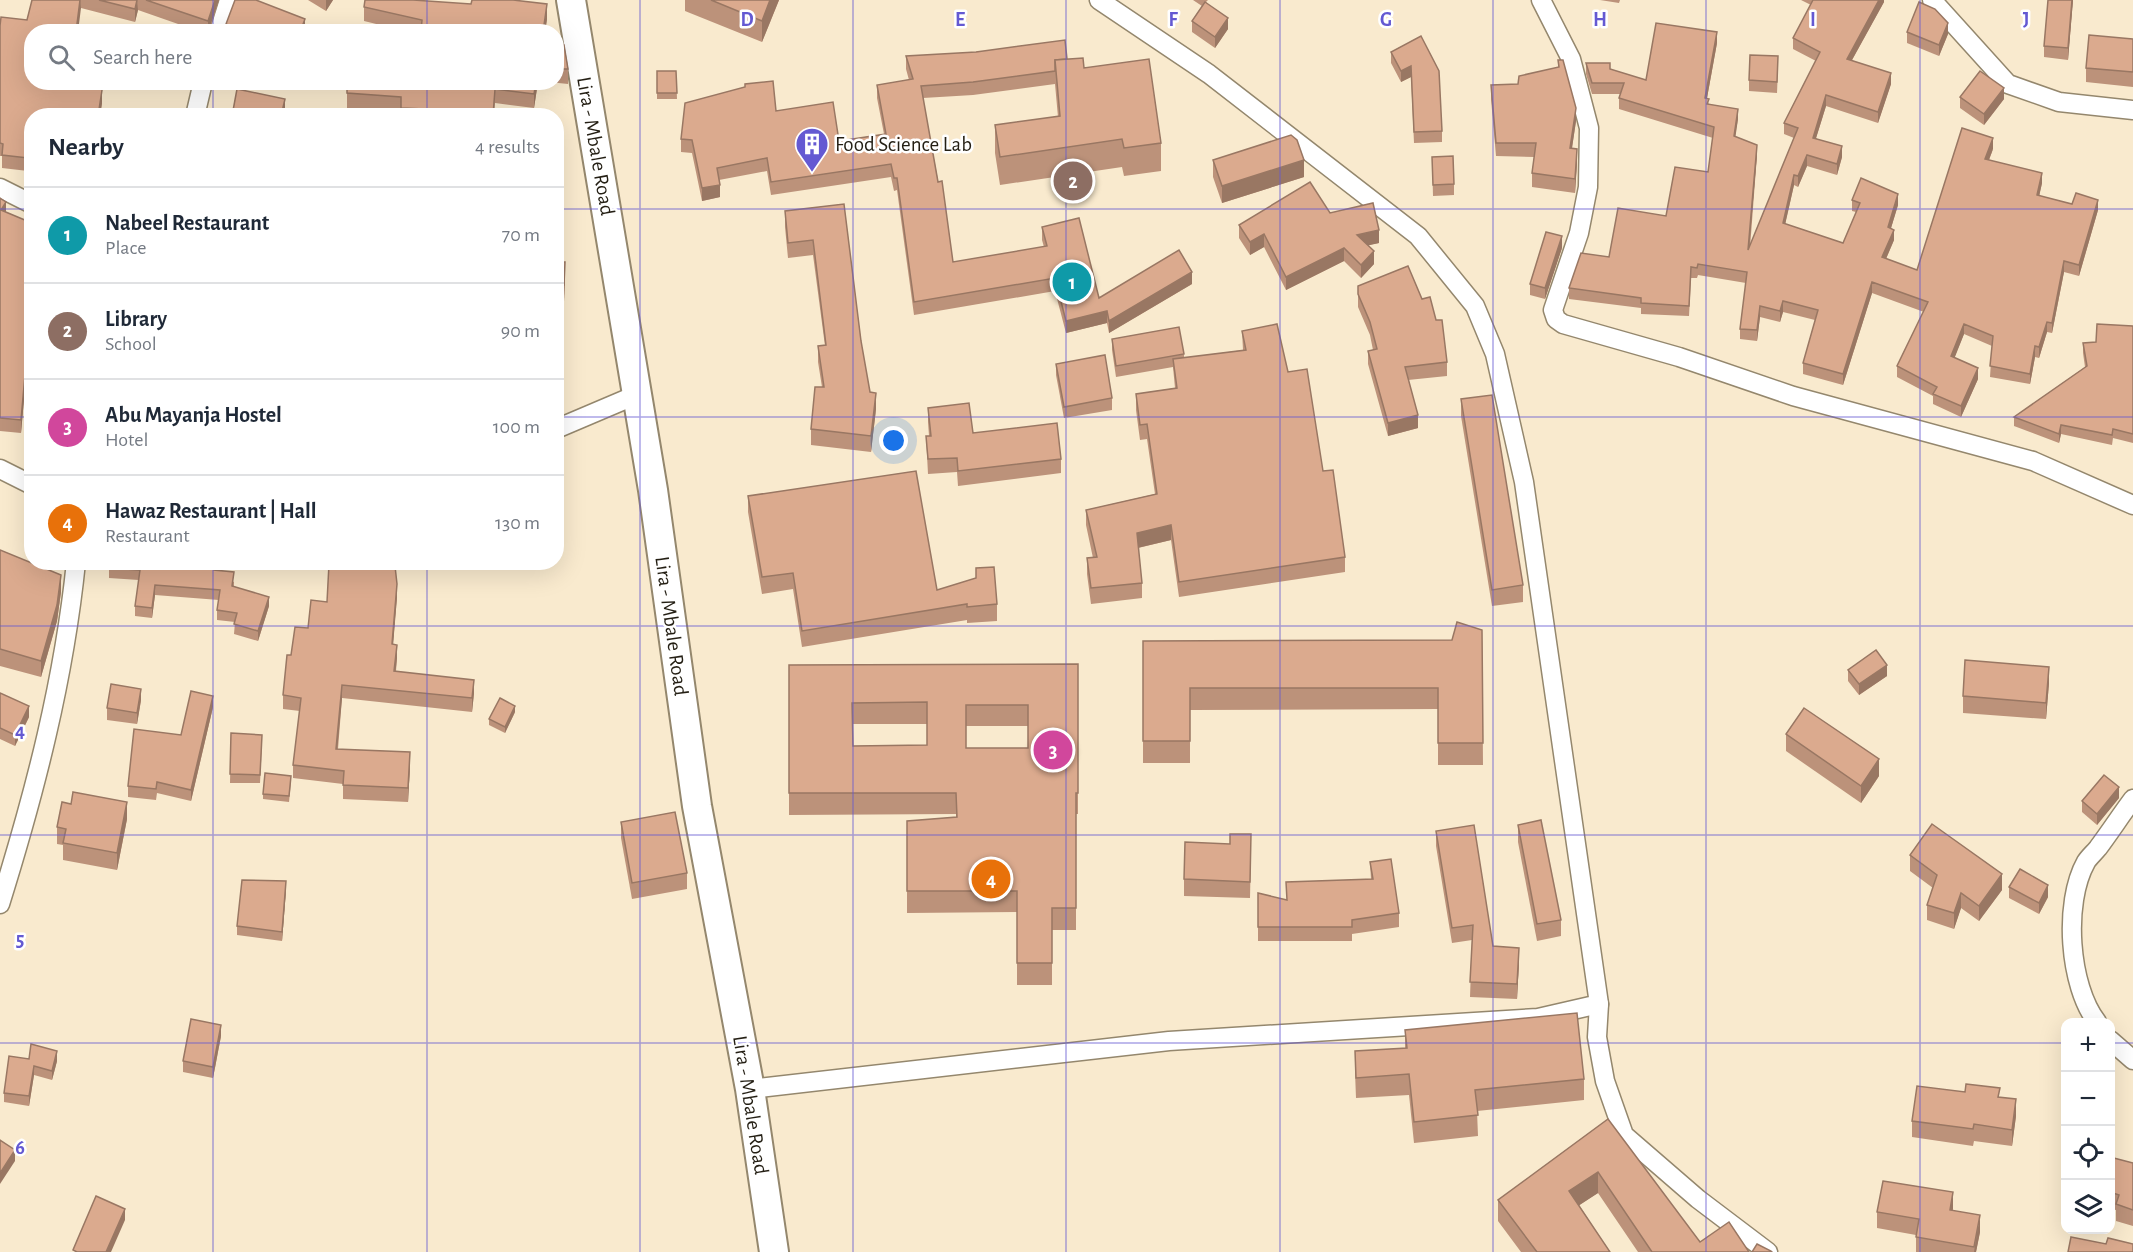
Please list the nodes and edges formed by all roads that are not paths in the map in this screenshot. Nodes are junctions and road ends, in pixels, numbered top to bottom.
1 (229, 0) edge
2 (571, 0) edge
3 (1099, 0) edge
4 (1541, 0) edge
5 (1932, 0) edge
6 (222, 24) edge
7 (201, 90) edge
8 (197, 108) edge
9 (2133, 110) edge
10 (0, 188) edge
11 (24, 200) edge
12 (636, 395) junction
13 (564, 426) edge
14 (0, 470) edge
15 (24, 481) edge
16 (2133, 505) edge
17 (75, 570) edge
18 (2133, 799) edge
19 (0, 904) edge
20 (1599, 1004) junction
21 (2094, 1018) edge
22 (2115, 1044) edge
23 (2133, 1060) edge
24 (750, 1089) junction
25 (774, 1252) edge
26 (1768, 1252) edge

1 - 6 street
2 - 12 main road, Lira - Mbale Road
3 - 20 street
4 - 16 street
5 - 9 street
7 - 8 street
10 - 11 street
12 - 13 street
12 - 24 main road, Lira - Mbale Road
14 - 15 street
17 - 19 street
18 - 21 street
20 - 24 street
20 - 26 street
22 - 23 street
24 - 25 main road, Lira - Mbale Road

